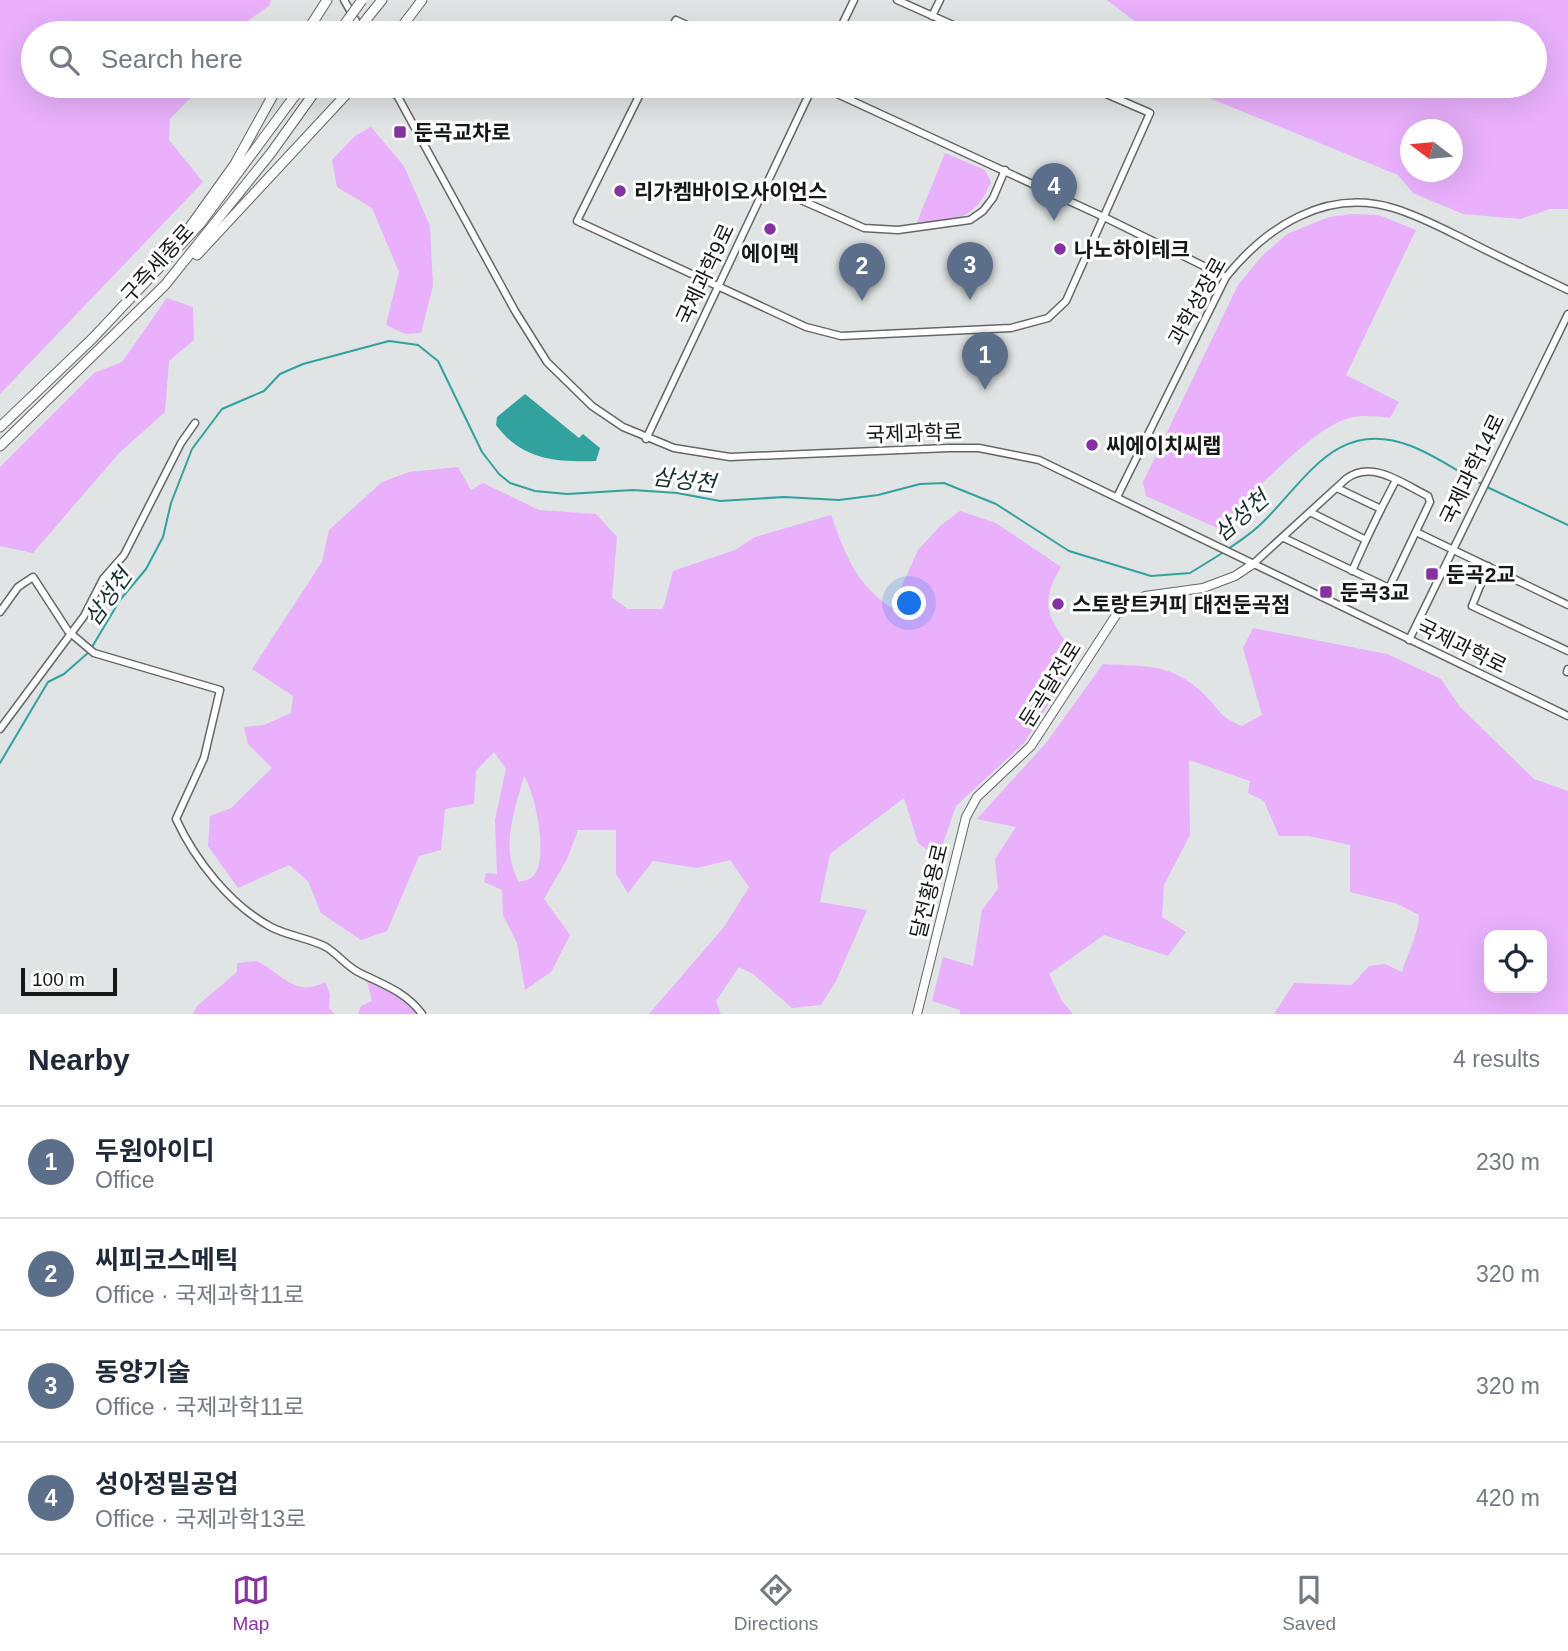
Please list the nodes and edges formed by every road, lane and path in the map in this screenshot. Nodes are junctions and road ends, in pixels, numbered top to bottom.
1 (320, 0) edge
2 (327, 0) edge
3 (344, 0) edge
4 (362, 0) edge
5 (382, 0) edge
6 (422, 0) edge
7 (854, 0) edge
8 (897, 0) edge
9 (940, 0) edge
10 (317, 15) junction
11 (932, 16) junction
12 (313, 21) edge
13 (347, 21) edge
14 (356, 21) edge
15 (365, 21) edge
16 (406, 21) edge
17 (844, 21) edge
18 (943, 21) edge
19 (271, 98) edge
20 (293, 98) edge
21 (310, 98) edge
22 (342, 98) edge
23 (399, 98) edge
24 (638, 98) edge
25 (807, 98) edge
26 (846, 98) edge
27 (1116, 98) edge
28 (1005, 170) junction
29 (766, 185) junction
30 (1106, 218) junction
31 (155, 275) junction
32 (1226, 277) junction
33 (165, 285) junction
34 (719, 287) junction
35 (1568, 290) edge
36 (1568, 314) edge
37 (195, 423) dead end
38 (0, 427) edge
39 (646, 439) junction
40 (0, 446) edge
41 (1396, 480) junction
42 (1337, 488) junction
43 (1116, 497) junction
44 (1381, 509) junction
45 (1312, 513) junction
46 (1416, 532) junction
47 (1284, 538) junction
48 (1366, 540) junction
49 (1453, 548) junction
50 (1252, 564) junction
51 (1488, 566) junction
52 (1352, 570) junction
53 (1568, 605) edge
54 (0, 612) edge
55 (74, 636) junction
56 (1409, 640) junction
57 (1568, 652) edge
58 (1568, 716) edge
59 (0, 729) edge
60 (990, 784) joint
61 (422, 1014) edge
62 (917, 1014) edge

1 - 10 highway
2 - 10 highway
3 - 14 street
4 - 13 highway, bridge
5 - 15 highway, bridge
6 - 16 highway
7 - 17 street
8 - 11 street
9 - 11 street
10 - 12 highway
11 - 18 street
19 - 31 highway
20 - 31 highway, 구즉세종로
21 - 33 highway, 구즉세종로
22 - 33 highway
23 - 39 street, 국제과학로
24 - 34 street
25 - 29 street, 국제과학9로
26 - 28 street
27 - 30 street
28 - 29 street
28 - 30 street
29 - 34 street, 국제과학9로
30 - 32 street
30 - 34 street
31 - 38 highway, 구즉세종로
32 - 35 street, 과학성장로
32 - 43 street, 과학성장로
33 - 40 highway, 구즉세종로
34 - 39 street, 국제과학9로
36 - 49 street, 국제과학14로
37 - 55 street
39 - 43 street, 국제과학로
41 - 42 street
41 - 44 street
41 - 46 street
42 - 44 street
42 - 45 street
43 - 50 street, 국제과학로
44 - 48 street
45 - 47 street
45 - 48 street
46 - 49 street
46 - 52 street
47 - 50 street
47 - 52 street
48 - 52 street
49 - 51 street
49 - 56 street, 국제과학14로
50 - 56 street, 국제과학로
50 - 60 main road, 둔곡달전로
51 - 53 street
51 - 57 street
54 - 55 street
55 - 59 street
55 - 61 street
56 - 58 street, 국제과학로
60 - 62 main road, 달전황용로

